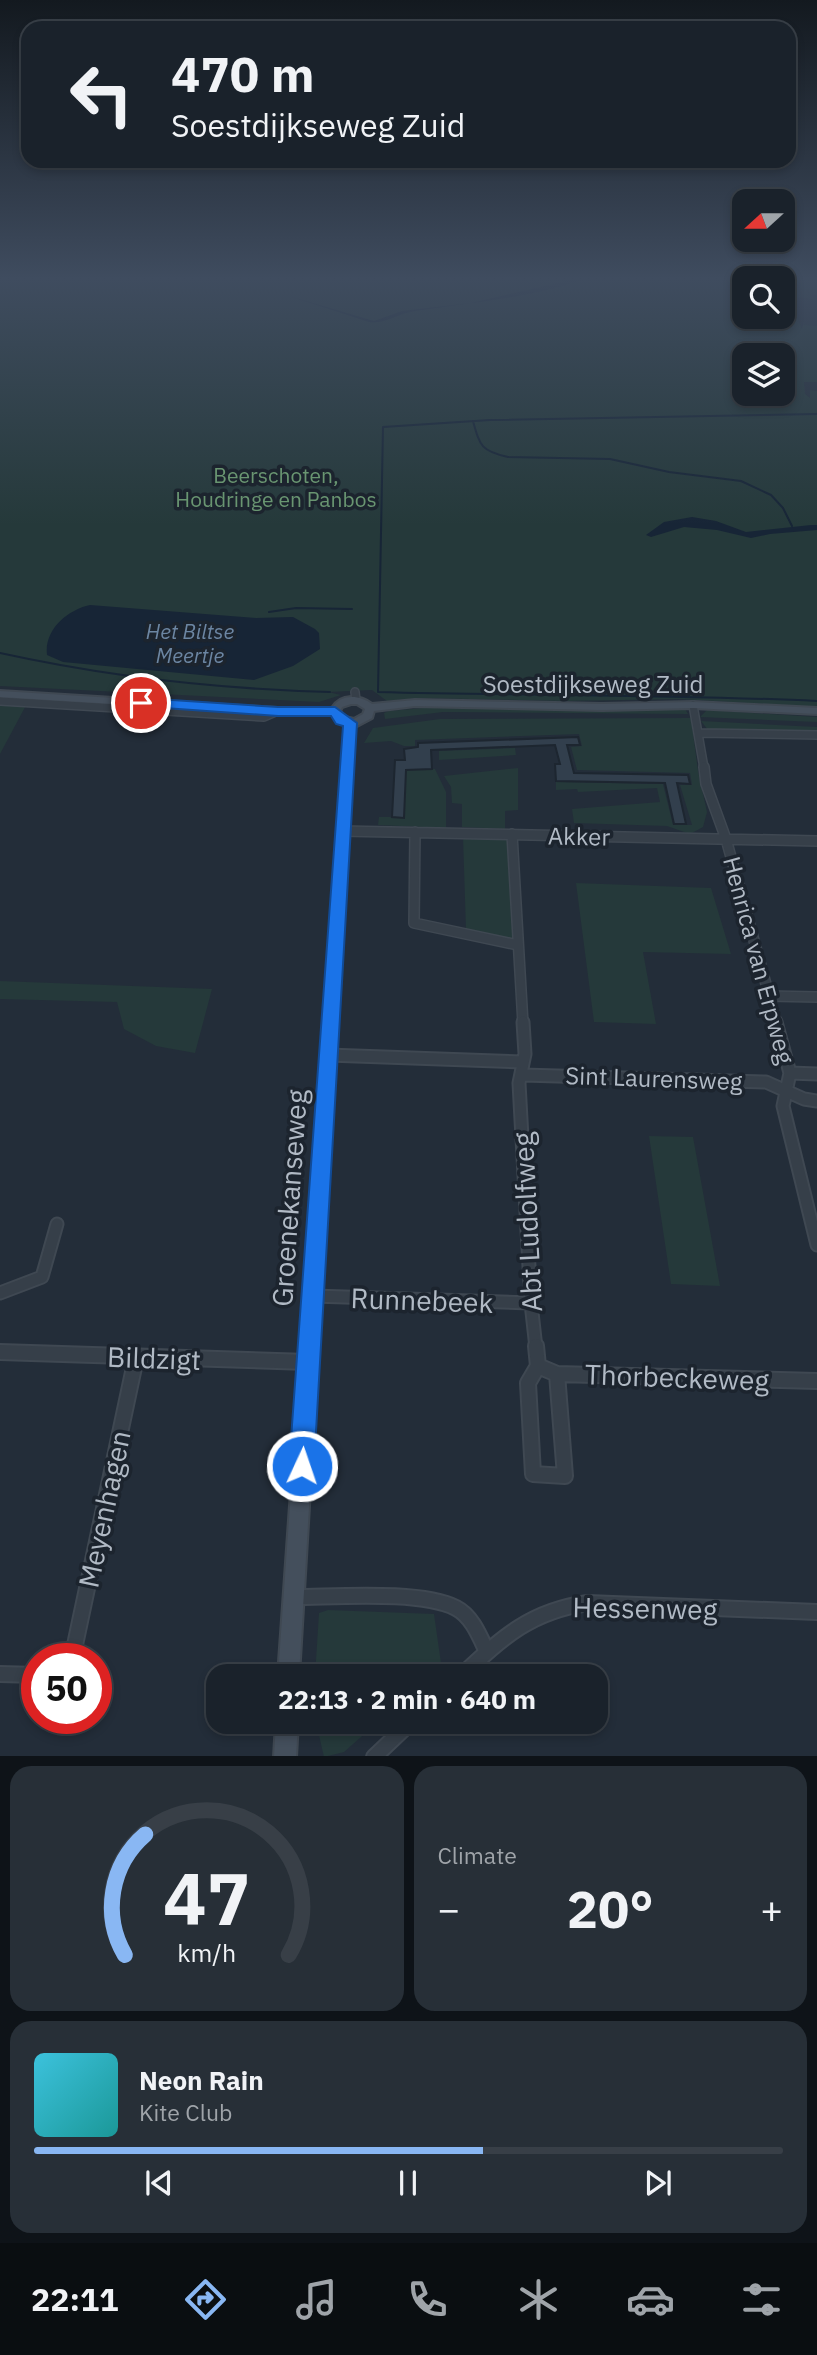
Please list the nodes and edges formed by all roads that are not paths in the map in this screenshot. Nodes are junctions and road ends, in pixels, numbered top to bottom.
1 (0, 694) edge
2 (0, 701) edge
3 (693, 705) junction
4 (370, 708) junction
5 (278, 711) junction
6 (335, 711) junction
7 (817, 711) edge
8 (350, 723) junction
9 (700, 733) junction
10 (817, 735) edge
11 (342, 831) junction
12 (415, 832) junction
13 (512, 834) junction
14 (726, 839) junction
15 (817, 841) edge
16 (518, 946) junction
17 (768, 996) junction
18 (817, 998) edge
19 (328, 1055) junction
20 (522, 1062) junction
21 (790, 1073) junction
22 (817, 1074) edge
23 (523, 1075) junction
24 (785, 1088) junction
25 (817, 1101) edge
26 (57, 1224) dead end
27 (815, 1230) edge
28 (817, 1245) edge
29 (0, 1293) edge
30 (312, 1296) junction
31 (531, 1303) junction
32 (0, 1352) edge
33 (136, 1358) junction
34 (308, 1362) junction
35 (537, 1366) junction
36 (557, 1374) junction
37 (817, 1381) edge
38 (294, 1597) junction
39 (817, 1612) edge
40 (75, 1643) edge
41 (487, 1652) junction
42 (290, 1664) edge
43 (474, 1664) edge
44 (0, 1674) edge
45 (21, 1675) edge
46 (286, 1734) edge
47 (398, 1734) edge
48 (285, 1756) edge
49 (374, 1756) edge

1 - 5 main road
2 - 5 street
3 - 4 main road, Soestdijkseweg Zuid
3 - 7 main road, Soestdijkseweg Zuid
3 - 9 street, Henrica van Erpweg
4 - 6 main road
4 - 8 main road
5 - 6 main road
6 - 8 main road
8 - 11 main road, Groenekanseweg
9 - 10 street
9 - 14 street, Henrica van Erpweg
11 - 12 street, Akker
11 - 19 main road, Groenekanseweg
12 - 13 street, Akker
12 - 16 street
13 - 14 street, Akker
13 - 16 street, Abt Ludolfweg
14 - 15 street, Akker
14 - 17 street, Henrica van Erpweg
16 - 20 street, Abt Ludolfweg
17 - 18 street
17 - 21 street, Henrica van Erpweg
19 - 20 street
19 - 30 main road, Groenekanseweg
20 - 23 street, Abt Ludolfweg
21 - 22 street
21 - 24 street, Henrica van Erpweg
23 - 24 street, Sint Laurensweg
23 - 31 street, Abt Ludolfweg
24 - 25 street, Sint Laurensweg
24 - 27 street, Henrica van Erpweg
26 - 29 street
27 - 28 street, Henrica van Erpweg
30 - 31 street, Runnebeek
30 - 34 main road, Groenekanseweg
31 - 35 street, Abt Ludolfweg
32 - 33 street, Bildzigt
33 - 34 street, Bildzigt
33 - 40 street, Meyenhagen
34 - 38 main road, Groenekanseweg
35 - 36 street, Thorbeckeweg
35 - 36 street, Abt Ludolfweg
36 - 37 street, Thorbeckeweg
38 - 41 street
38 - 42 main road, Groenekanseweg
39 - 41 street, Hessenweg
41 - 43 street, Hessenweg
44 - 45 street
46 - 48 main road
47 - 49 street

